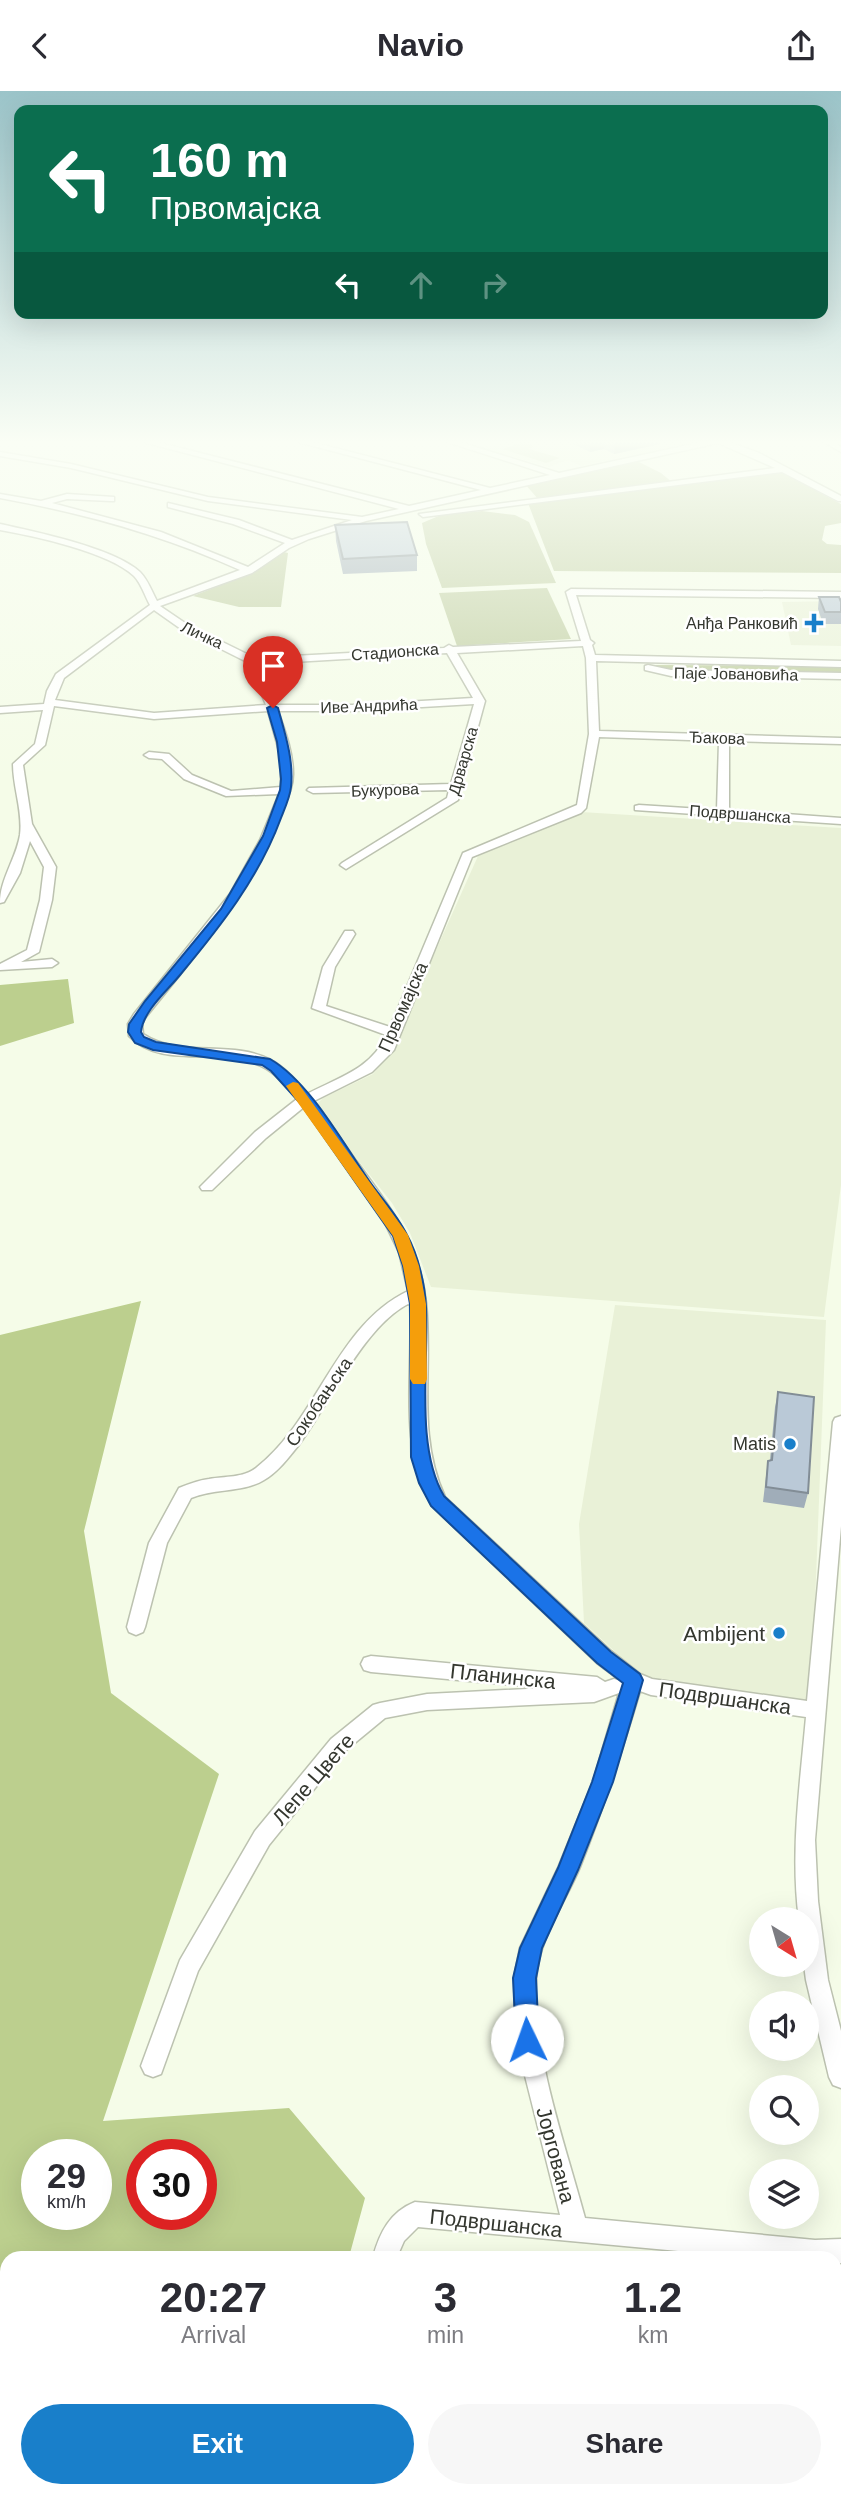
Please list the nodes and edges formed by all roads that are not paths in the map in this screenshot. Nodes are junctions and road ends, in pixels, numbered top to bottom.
1 (91, 554) edge
2 (214, 554) edge
3 (278, 554) edge
4 (249, 571) junction
5 (841, 596) edge
6 (155, 605) junction
7 (589, 643) junction
8 (449, 649) junction
9 (591, 658) junction
10 (253, 661) junction
11 (633, 661) junction
12 (841, 664) edge
13 (841, 676) edge
14 (480, 701) junction
15 (48, 705) junction
16 (273, 708) junction
17 (0, 710) edge
18 (594, 734) junction
19 (724, 738) junction
20 (841, 741) edge
21 (149, 755) dead end
22 (457, 787) junction
23 (286, 790) junction
24 (313, 790) dead end
25 (639, 808) dead end
26 (723, 812) junction
27 (841, 821) edge
28 (26, 824) junction
29 (346, 865) dead end
30 (0, 899) edge
31 (349, 934) dead end
32 (52, 963) dead end
33 (393, 1033) junction
34 (305, 1100) junction
35 (207, 1187) dead end
36 (416, 1294) junction
37 (841, 1422) edge
38 (136, 1626) dead end
39 (371, 1664) dead end
40 (624, 1683) junction
41 (818, 1711) junction
42 (153, 2066) dead end
43 (841, 2077) edge
44 (576, 2231) junction
45 (386, 2251) edge
46 (804, 2251) edge

1 - 6 street
2 - 4 street
3 - 4 street
4 - 6 street
5 - 7 street, Првомајска
6 - 10 street, Личка
6 - 15 street
7 - 8 street, Стадионска
7 - 9 street, Првомајска
8 - 10 street, Стадионска
8 - 14 street
9 - 11 street, Паје Јовановића
9 - 18 street, Првомајска
10 - 16 street
11 - 12 street, Паје Јовановића
11 - 13 street, Паје Јовановића
14 - 16 street, Иве Андрића
14 - 22 street, Дрварска
15 - 16 street, Иве Андрића
15 - 17 street, Иве Андрића
15 - 28 street
16 - 23 street
18 - 19 street, Ђакова
18 - 33 street, Првомајска
19 - 20 street, Ђакова
19 - 26 street
21 - 23 street
22 - 24 street, Букурова
22 - 29 street, Дрварска
23 - 34 street
25 - 26 street, Подвршанска
26 - 27 street, Подвршанска
28 - 30 street
28 - 32 street
31 - 33 street
33 - 34 street, Првомајска
34 - 35 street, Првомајска
34 - 36 street
36 - 38 street, Сокобањска
36 - 40 street
37 - 41 street, Подвршанска
39 - 40 street, Планинска
40 - 41 street, Подвршанска
40 - 42 street, Лепе Цвете
40 - 44 street, Јоргована
41 - 43 street, Подвршанска
44 - 45 street, Подвршанска
44 - 46 street, Подвршанска

